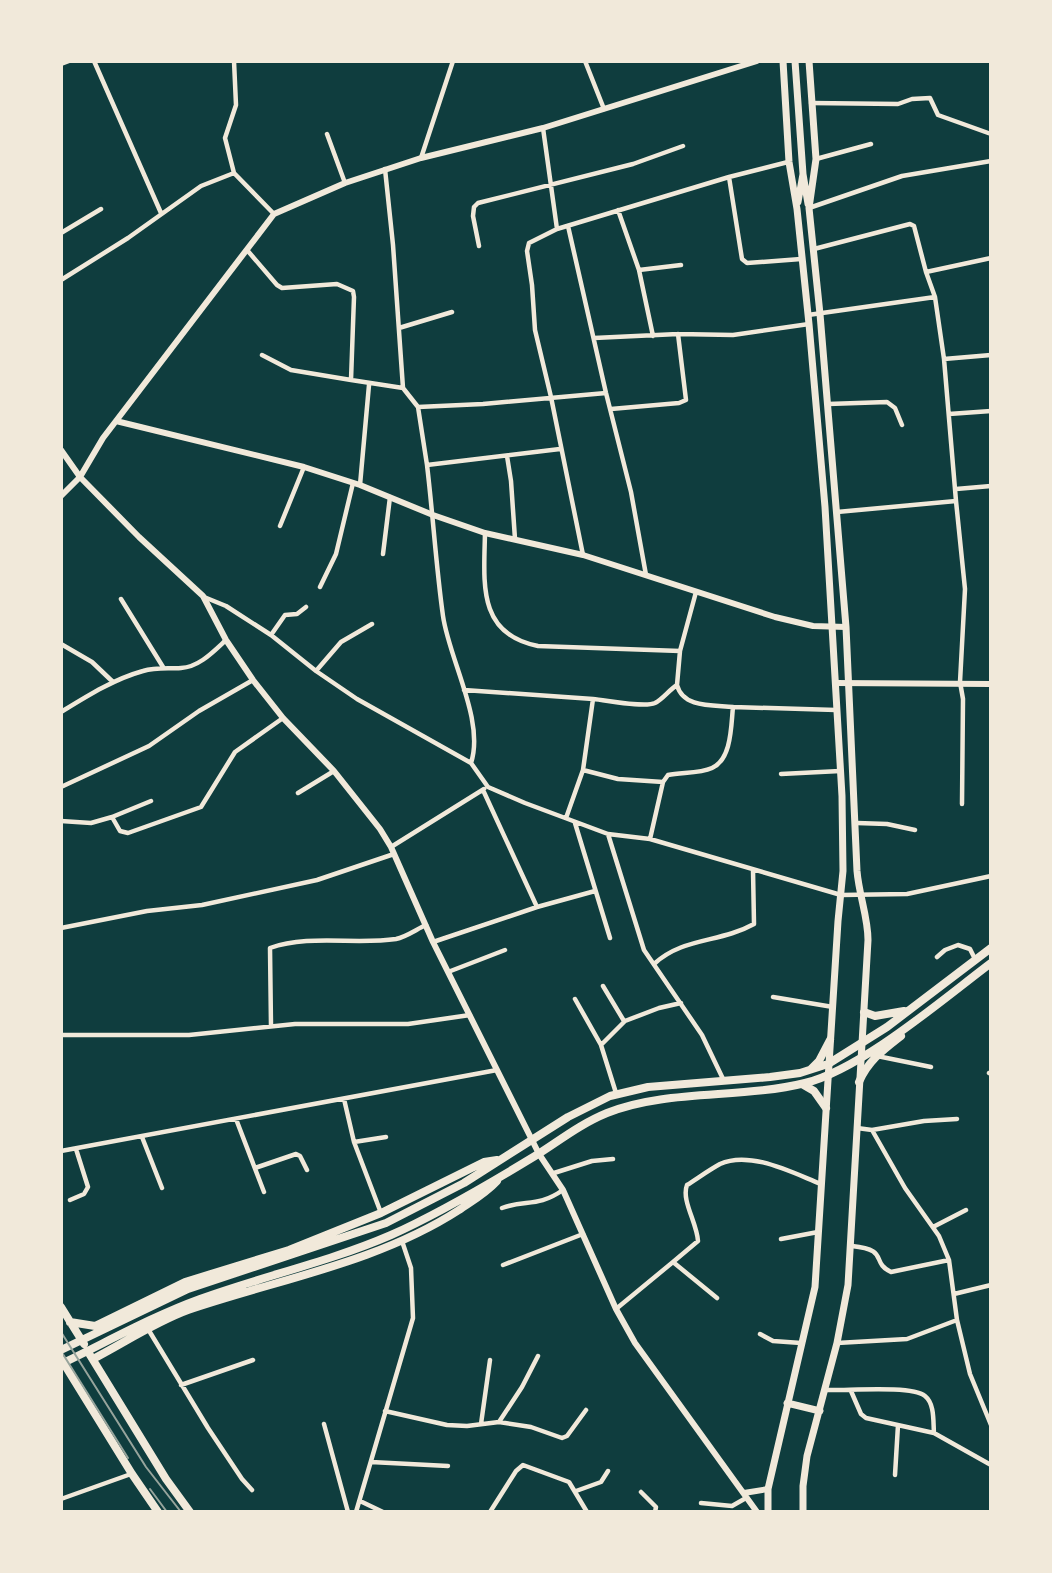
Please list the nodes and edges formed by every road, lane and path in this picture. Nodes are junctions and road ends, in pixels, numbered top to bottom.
1 (69, 61) edge
2 (94, 61) edge
3 (234, 61) edge
4 (453, 61) edge
5 (584, 61) edge
6 (757, 61) edge
7 (783, 61) edge
8 (796, 61) edge
9 (809, 61) edge
10 (61, 64) edge
11 (810, 103) junction
12 (605, 110) junction
13 (543, 128) junction
14 (327, 134) dead end
15 (991, 134) edge
16 (871, 144) dead end
17 (683, 146) dead end
18 (421, 158) junction
19 (816, 159) junction
20 (991, 161) edge
21 (789, 162) junction
22 (385, 169) junction
23 (234, 173) junction
24 (803, 174) junction
25 (729, 177) junction
26 (345, 183) junction
27 (551, 186) junction
28 (809, 208) junction
29 (101, 209) dead end
30 (797, 209) junction
31 (618, 210) junction
32 (161, 213) junction
33 (274, 214) junction
34 (568, 226) junction
35 (557, 229) junction
36 (61, 233) edge
37 (479, 246) dead end
38 (814, 249) junction
39 (247, 250) junction
40 (991, 258) edge
41 (801, 259) junction
42 (681, 265) dead end
43 (639, 270) junction
44 (926, 272) junction
45 (61, 280) edge
46 (935, 297) junction
47 (452, 312) dead end
48 (820, 314) junction
49 (808, 315) junction
50 (809, 324) junction
51 (399, 328) junction
52 (678, 334) junction
53 (653, 336) junction
54 (594, 338) junction
55 (262, 355) dead end
56 (991, 355) edge
57 (944, 359) junction
58 (351, 380) junction
59 (369, 385) junction
60 (403, 388) junction
61 (606, 393) junction
62 (551, 397) junction
63 (828, 404) junction
64 (418, 407) junction
65 (611, 409) junction
66 (991, 411) edge
67 (949, 414) junction
68 (116, 421) junction
69 (902, 425) dead end
70 (560, 449) junction
71 (61, 450) edge
72 (507, 456) junction
73 (428, 465) junction
74 (303, 467) junction
75 (80, 477) junction
76 (356, 484) junction
77 (991, 486) edge
78 (956, 489) junction
79 (61, 496) edge
80 (390, 497) junction
81 (956, 501) junction
82 (837, 512) junction
83 (433, 515) junction
84 (281, 526) dead end
85 (485, 533) junction
86 (515, 539) junction
87 (383, 554) dead end
88 (583, 555) junction
89 (646, 575) junction
90 (320, 587) dead end
91 (696, 592) junction
92 (203, 596) junction
93 (121, 599) dead end
94 (306, 607) dead end
95 (372, 624) dead end
96 (831, 627) junction
97 (846, 627) junction
98 (271, 635) junction
99 (226, 640) junction
100 (61, 644) edge
101 (680, 651) junction
102 (163, 667) junction
103 (316, 671) junction
104 (253, 680) junction
105 (113, 682) junction
106 (960, 682) junction
107 (835, 683) junction
108 (850, 683) junction
109 (991, 684) edge
110 (677, 685) junction
111 (464, 690) junction
112 (593, 699) junction
113 (733, 707) junction
114 (835, 710) junction
115 (61, 712) edge
116 (283, 718) junction
117 (471, 762) junction
118 (583, 770) junction
119 (334, 771) junction
120 (840, 771) junction
121 (781, 774) dead end
122 (663, 782) junction
123 (488, 786) junction
124 (61, 787) edge
125 (482, 790) junction
126 (298, 793) dead end
127 (152, 801) dead end
128 (962, 804) dead end
129 (112, 817) junction
130 (566, 818) junction
131 (61, 821) edge
132 (575, 822) junction
133 (857, 823) junction
134 (915, 830) dead end
135 (608, 834) junction
136 (650, 839) junction
137 (393, 850) junction
138 (753, 870) junction
139 (991, 876) edge
140 (596, 891) junction
141 (859, 894) junction
142 (841, 895) junction
143 (537, 907) junction
144 (426, 925) junction
145 (61, 928) edge
146 (610, 938) dead end
147 (433, 942) junction
148 (991, 948) edge
149 (505, 950) dead end
150 (937, 957) dead end
151 (975, 960) junction
152 (991, 963) edge
153 (654, 964) junction
154 (448, 972) junction
155 (603, 986) dead end
156 (773, 997) dead end
157 (575, 999) dead end
158 (681, 1003) junction
159 (833, 1007) junction
160 (906, 1011) junction
161 (864, 1012) junction
162 (470, 1015) junction
163 (914, 1020) junction
164 (625, 1021) junction
165 (271, 1026) junction
166 (61, 1035) edge
167 (830, 1040) junction
168 (862, 1044) junction
169 (601, 1045) junction
170 (876, 1056) junction
171 (860, 1057) junction
172 (828, 1064) junction
173 (931, 1067) dead end
174 (498, 1070) junction
175 (809, 1071) junction
176 (828, 1075) junction
177 (724, 1082) junction
178 (859, 1082) junction
179 (802, 1084) junction
180 (616, 1094) junction
181 (344, 1099) junction
182 (826, 1108) junction
183 (236, 1119) junction
184 (957, 1119) dead end
185 (857, 1128) junction
186 (872, 1130) junction
187 (142, 1137) junction
188 (386, 1137) dead end
189 (533, 1141) junction
190 (354, 1142) junction
191 (76, 1149) junction
192 (61, 1151) edge
193 (539, 1153) junction
194 (613, 1159) dead end
195 (499, 1160) junction
196 (255, 1168) junction
197 (307, 1170) dead end
198 (554, 1173) junction
199 (501, 1177) junction
200 (822, 1184) junction
201 (162, 1188) dead end
202 (563, 1190) junction
203 (264, 1192) dead end
204 (70, 1200) dead end
205 (502, 1208) dead end
206 (967, 1210) dead end
207 (381, 1213) junction
208 (933, 1228) junction
209 (820, 1232) junction
210 (583, 1234) junction
211 (781, 1239) dead end
212 (402, 1240) junction
213 (852, 1247) junction
214 (949, 1260) junction
215 (673, 1262) junction
216 (503, 1265) dead end
217 (991, 1285) edge
218 (954, 1294) junction
219 (717, 1298) dead end
220 (61, 1307) edge
221 (616, 1309) junction
222 (957, 1320) junction
223 (70, 1322) junction
224 (148, 1329) junction
225 (760, 1334) dead end
226 (802, 1343) junction
227 (837, 1343) junction
228 (61, 1350) edge
229 (538, 1356) dead end
230 (93, 1359) junction
231 (253, 1360) dead end
232 (490, 1360) dead end
233 (61, 1362) edge
234 (61, 1376) edge
235 (75, 1380) junction
236 (181, 1385) junction
237 (825, 1390) junction
238 (851, 1391) junction
239 (787, 1403) junction
240 (586, 1410) dead end
241 (385, 1411) junction
242 (820, 1411) junction
243 (499, 1422) junction
244 (324, 1424) dead end
245 (481, 1424) junction
246 (898, 1425) junction
247 (991, 1425) edge
248 (934, 1433) junction
249 (371, 1462) junction
250 (991, 1465) edge
251 (448, 1466) dead end
252 (608, 1471) dead end
253 (132, 1474) junction
254 (895, 1475) dead end
255 (768, 1489) junction
256 (252, 1490) dead end
257 (576, 1491) junction
258 (641, 1492) dead end
259 (745, 1495) junction
260 (61, 1499) edge
261 (360, 1501) junction
262 (701, 1503) dead end
263 (749, 1509) edge
264 (656, 1511) edge
265 (158, 1512) edge
266 (190, 1512) edge
267 (348, 1512) edge
268 (356, 1512) edge
269 (383, 1512) edge
270 (490, 1512) edge
271 (587, 1512) edge
272 (664, 1512) edge
273 (757, 1512) edge
274 (768, 1512) edge
275 (803, 1512) edge

1 - 10 street
2 - 32 street
3 - 23 street
4 - 18 street
5 - 12 street
6 - 12 street
7 - 21 main road
8 - 24 main road
9 - 11 main road
11 - 15 street
11 - 19 main road
12 - 13 street
13 - 18 street
13 - 27 street
14 - 26 street
16 - 19 street
17 - 27 street
18 - 22 street
19 - 28 main road
20 - 28 street
21 - 25 street
21 - 30 main road
22 - 26 street
22 - 51 street
23 - 32 street
23 - 33 street
24 - 28 main road
24 - 30 main road
25 - 31 street
25 - 41 street
26 - 33 street
27 - 35 street
27 - 37 street
28 - 38 main road
29 - 36 street
30 - 41 main road
31 - 34 street
31 - 43 street
32 - 45 street
33 - 39 street
34 - 35 street
34 - 54 street
35 - 62 street
38 - 44 street
38 - 48 main road
39 - 58 street
39 - 68 street
40 - 44 street
41 - 49 main road
42 - 43 street
43 - 53 street
44 - 46 street
46 - 48 street
46 - 57 street
47 - 51 street
48 - 49 street
48 - 63 main road
49 - 50 main road
50 - 52 street
50 - 96 main road
51 - 60 street
52 - 53 street
52 - 65 street
53 - 54 street
54 - 61 street
55 - 58 street
56 - 57 street
57 - 67 street
58 - 59 street
59 - 60 street
59 - 76 street
60 - 64 street
61 - 62 street
61 - 65 street
62 - 64 street
62 - 70 street
63 - 69 street
63 - 82 main road
64 - 73 street
65 - 89 street
66 - 67 street
67 - 78 street
68 - 74 street
68 - 75 street
70 - 72 street
70 - 88 street
71 - 75 street
72 - 73 street
72 - 86 street
73 - 83 street
74 - 76 street
74 - 84 street
75 - 79 street
75 - 92 street
76 - 80 street
76 - 90 street
77 - 78 street
78 - 81 street
80 - 83 street
80 - 87 street
81 - 82 street
81 - 106 street
82 - 97 main road
83 - 85 street
83 - 111 street
85 - 86 street
85 - 101 street
86 - 88 street
88 - 89 street
89 - 91 street
91 - 96 street
91 - 101 street
92 - 98 street
92 - 99 street
93 - 102 street
94 - 98 street
95 - 103 street
96 - 97 street
96 - 107 main road
97 - 108 main road
98 - 103 street
99 - 102 street
99 - 104 street
100 - 105 street
101 - 110 street
102 - 105 street
103 - 117 street
104 - 116 street
104 - 124 street
105 - 115 street
106 - 108 street
106 - 109 street
106 - 128 street
107 - 108 street
107 - 114 main road
108 - 133 main road
110 - 112 street
110 - 113 street
111 - 112 street
111 - 117 street
112 - 118 street
113 - 114 street
113 - 122 street
114 - 120 main road
116 - 119 street
116 - 129 street
117 - 123 street
118 - 122 street
118 - 130 street
119 - 126 street
119 - 137 street
120 - 121 street
120 - 142 main road
122 - 136 street
123 - 125 street
123 - 130 street
125 - 137 street
125 - 143 street
127 - 129 street
129 - 131 street
130 - 132 street
132 - 135 street
132 - 140 street
133 - 134 street
133 - 141 main road
135 - 136 street
135 - 153 street
136 - 138 street
137 - 144 street
137 - 145 street
138 - 142 street
138 - 153 street
139 - 141 street
140 - 143 street
140 - 146 street
141 - 142 street
141 - 161 main road
142 - 159 main road
143 - 147 street
144 - 147 street
144 - 165 street
147 - 154 street
148 - 151 main road
149 - 154 street
150 - 151 street
151 - 160 main road
152 - 163 main road
153 - 158 street
154 - 162 street
155 - 164 street
156 - 159 street
157 - 169 street
158 - 164 street
158 - 177 street
159 - 167 main road
160 - 161 main road
160 - 168 main road
161 - 168 main road
162 - 165 street
162 - 174 street
163 - 170 main road
163 - 171 main road
164 - 169 street
165 - 166 street
167 - 172 main road
167 - 175 main road
168 - 171 main road
168 - 172 main road
169 - 180 street
170 - 173 street
170 - 178 main road
171 - 176 main road
171 - 178 main road
172 - 175 main road
172 - 176 main road
174 - 181 street
174 - 189 street
175 - 177 main road
176 - 179 main road
176 - 182 main road
177 - 180 main road
178 - 185 main road
179 - 182 main road
179 - 193 main road
180 - 189 main road
181 - 183 street
181 - 190 street
182 - 200 main road
183 - 187 street
183 - 196 street
184 - 186 street
185 - 186 street
185 - 213 main road
186 - 208 street
187 - 191 street
187 - 201 street
188 - 190 street
189 - 193 street
189 - 195 main road
190 - 207 street
191 - 192 street
191 - 204 street
193 - 198 street
193 - 199 main road
194 - 198 street
195 - 207 main road
195 - 228 main road
196 - 197 street
196 - 203 street
198 - 202 street
199 - 212 main road
199 - 233 main road
200 - 209 main road
200 - 215 street
202 - 205 street
202 - 210 street
206 - 208 street
207 - 223 main road
208 - 214 street
209 - 211 street
209 - 226 main road
210 - 216 street
210 - 221 street
212 - 224 main road
212 - 241 street
213 - 214 street
213 - 227 main road
214 - 218 street
215 - 219 street
215 - 221 street
217 - 218 street
218 - 222 street
220 - 223 main road
221 - 259 street
222 - 227 street
222 - 247 street
223 - 230 main road
224 - 230 main road
224 - 236 street
225 - 226 street
226 - 239 main road
227 - 237 main road
229 - 243 street
230 - 266 main road
231 - 236 street
232 - 245 street
233 - 235 main road
234 - 235 main road
235 - 253 main road
236 - 256 street
237 - 238 street
237 - 242 main road
238 - 246 street
238 - 248 street
239 - 242 main road
239 - 255 main road
240 - 243 street
241 - 245 street
241 - 249 street
242 - 275 main road
243 - 245 street
244 - 267 street
246 - 248 street
246 - 254 street
248 - 250 street
249 - 251 street
249 - 261 street
252 - 257 street
253 - 260 street
253 - 265 main road
255 - 259 street
255 - 274 main road
257 - 270 street
257 - 271 street
258 - 264 street
259 - 262 street
259 - 263 street
261 - 268 street
261 - 269 street
263 - 273 street
264 - 272 street

